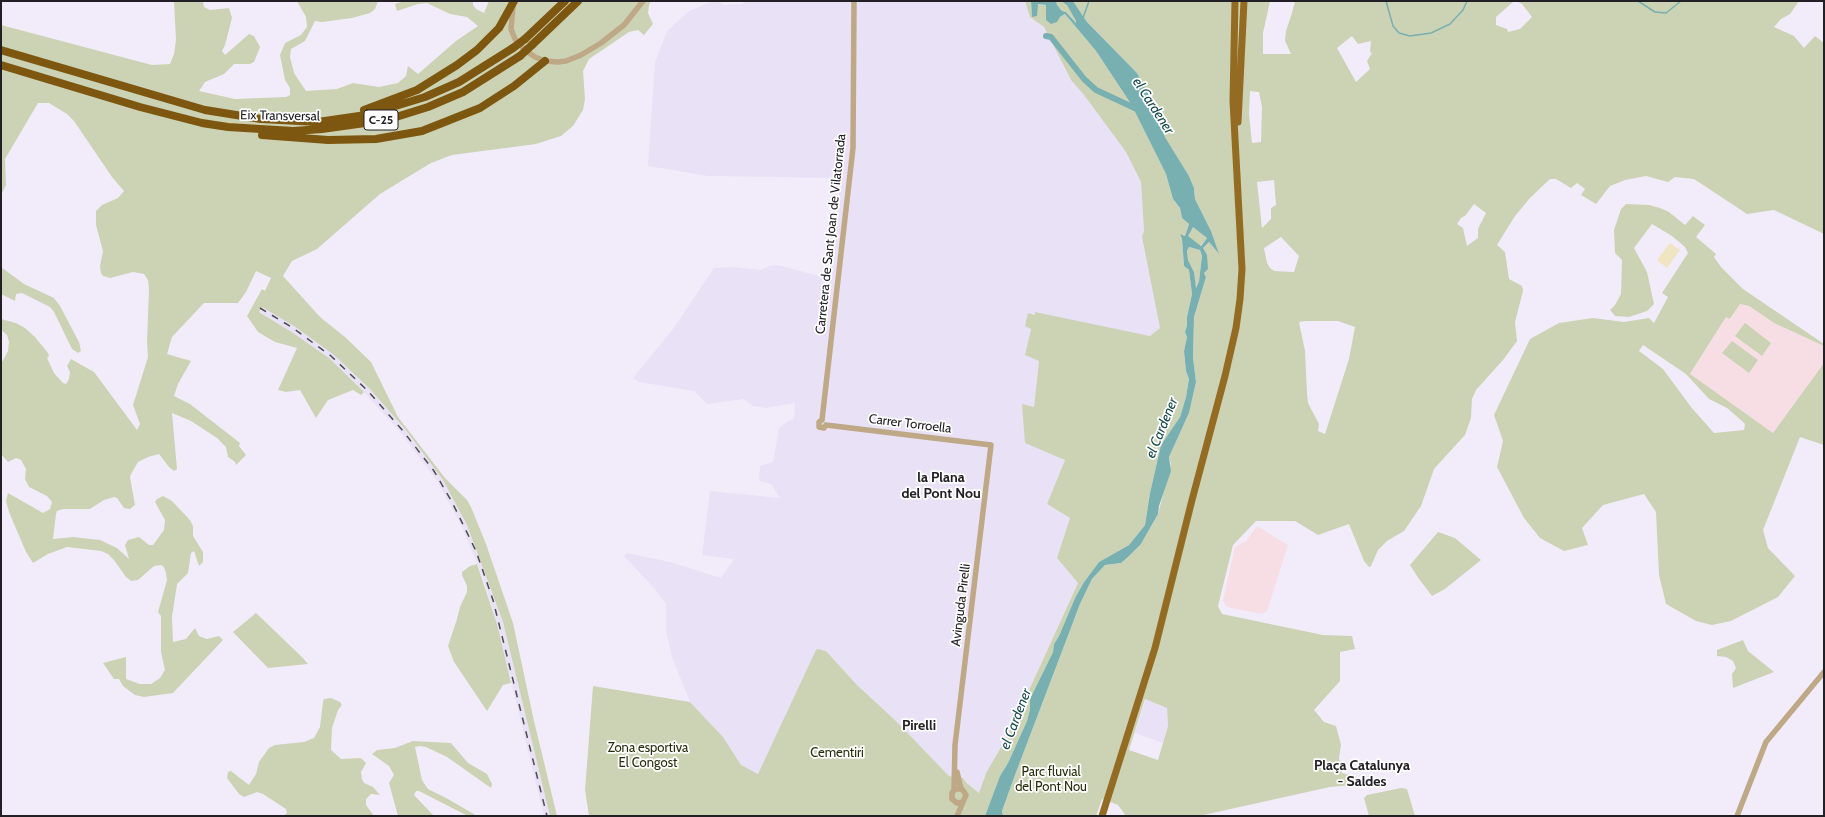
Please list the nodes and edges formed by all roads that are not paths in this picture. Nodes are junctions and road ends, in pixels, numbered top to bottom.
1 (514, 1) edge
2 (565, 1) edge
3 (578, 1) edge
4 (643, 1) edge
5 (854, 1) edge
6 (1235, 1) edge
7 (1244, 1) edge
8 (1, 50) edge
9 (545, 61) junction
10 (1, 64) edge
11 (318, 122) junction
12 (228, 127) junction
13 (1236, 134) junction
14 (824, 422) joint
15 (991, 445) joint
16 (1824, 672) edge
17 (955, 768) junction
18 (961, 789) junction
19 (954, 790) junction
20 (953, 801) junction
21 (963, 802) junction
22 (957, 816) edge
23 (1102, 816) edge
24 (1737, 816) edge

1 - 9 street
1 - 11 highway
2 - 11 highway, Eix Transversal / C-25, bridge
3 - 12 highway, Eix Transversal / C-25, bridge
4 - 9 street
5 - 14 street, Carretera de Sant Joan de Vilatorrada
6 - 13 main road
7 - 13 main road
8 - 11 highway, Eix Transversal / C-25
9 - 12 highway
10 - 12 highway, Eix Transversal / C-25
13 - 23 main road
14 - 15 street, Carrer Torroella
15 - 17 street, Avinguda Pirelli
16 - 24 street
17 - 18 street, Avinguda Pirelli
17 - 19 street, Avinguda Pirelli
18 - 19 street
18 - 21 street
19 - 20 street
20 - 21 street
20 - 22 street
21 - 22 street

